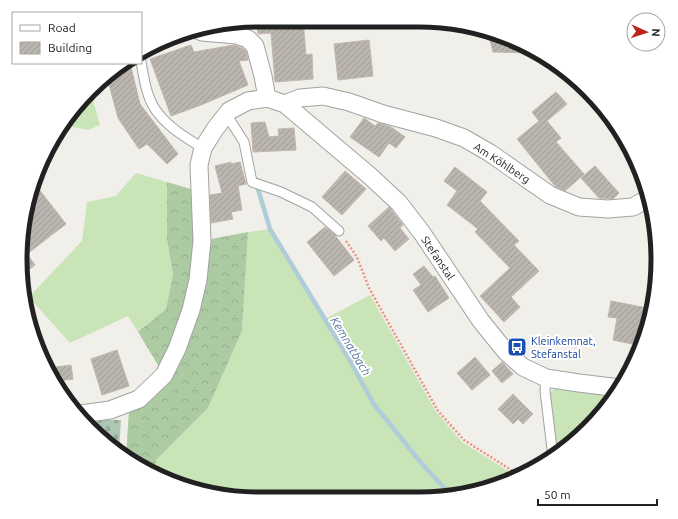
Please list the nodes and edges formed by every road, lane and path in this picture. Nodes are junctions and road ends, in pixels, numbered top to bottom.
1 (208, 33) edge
2 (141, 64) edge
3 (267, 98) junction
4 (285, 104) junction
5 (226, 114) junction
6 (203, 148) junction
7 (644, 201) edge
8 (339, 231) joint
9 (546, 378) junction
10 (613, 387) edge
11 (85, 413) edge
12 (552, 450) edge
13 (513, 471) edge

1 - 3 street
2 - 6 lane
3 - 4 street, Stefanstal
3 - 5 street, Stefanstal
4 - 7 street, Am Köhlberg
4 - 9 street, Stefanstal
5 - 6 street, Stefanstal
5 - 8 lane
6 - 11 street, Stefanstal
8 - 13 path
9 - 10 street, Stefanstal
9 - 12 lane

